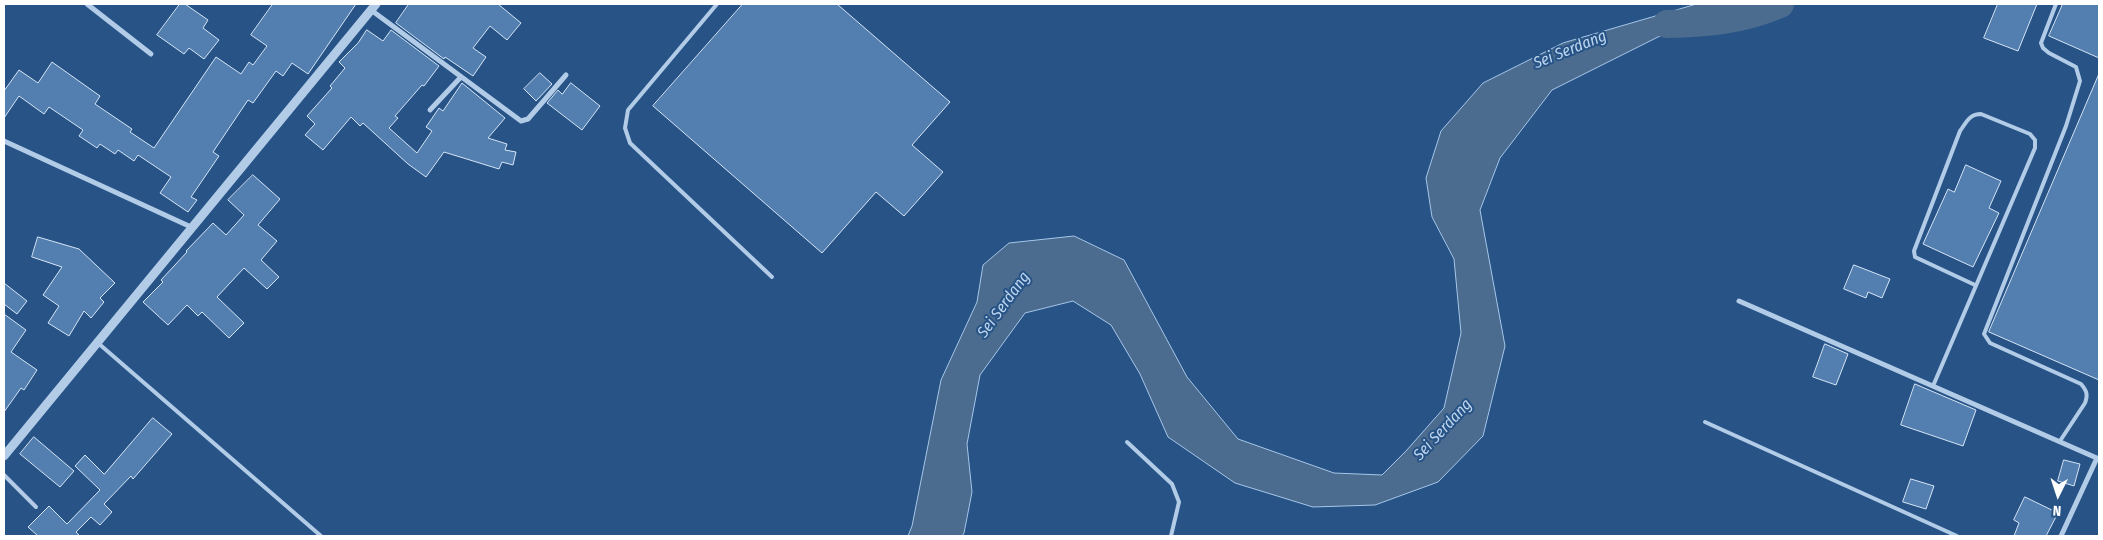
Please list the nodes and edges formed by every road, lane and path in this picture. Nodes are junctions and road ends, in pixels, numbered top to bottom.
1 (86, 4) edge
2 (717, 4) edge
3 (2056, 4) edge
4 (373, 7) edge
5 (152, 54) dead end
6 (566, 75) dead end
7 (460, 78) junction
8 (430, 110) dead end
9 (4, 141) edge
10 (192, 227) junction
11 (772, 277) dead end
12 (1975, 285) junction
13 (1739, 300) dead end
14 (98, 343) junction
15 (1933, 386) junction
16 (1705, 422) dead end
17 (2060, 441) junction
18 (1128, 442) dead end
19 (4, 456) edge
20 (2098, 458) edge
21 (4, 475) edge
22 (36, 507) dead end
23 (320, 536) edge
24 (1171, 536) edge
25 (1957, 536) edge
26 (2061, 536) edge

1 - 5 street
2 - 11 lane
3 - 17 lane
4 - 7 street
4 - 10 street
6 - 7 street
7 - 8 street
9 - 10 street
10 - 14 street
12 - 12 lane
12 - 15 lane
13 - 15 street
14 - 19 street
14 - 23 lane
15 - 17 street
16 - 25 lane
17 - 20 street
18 - 24 lane
20 - 26 street
21 - 22 lane

